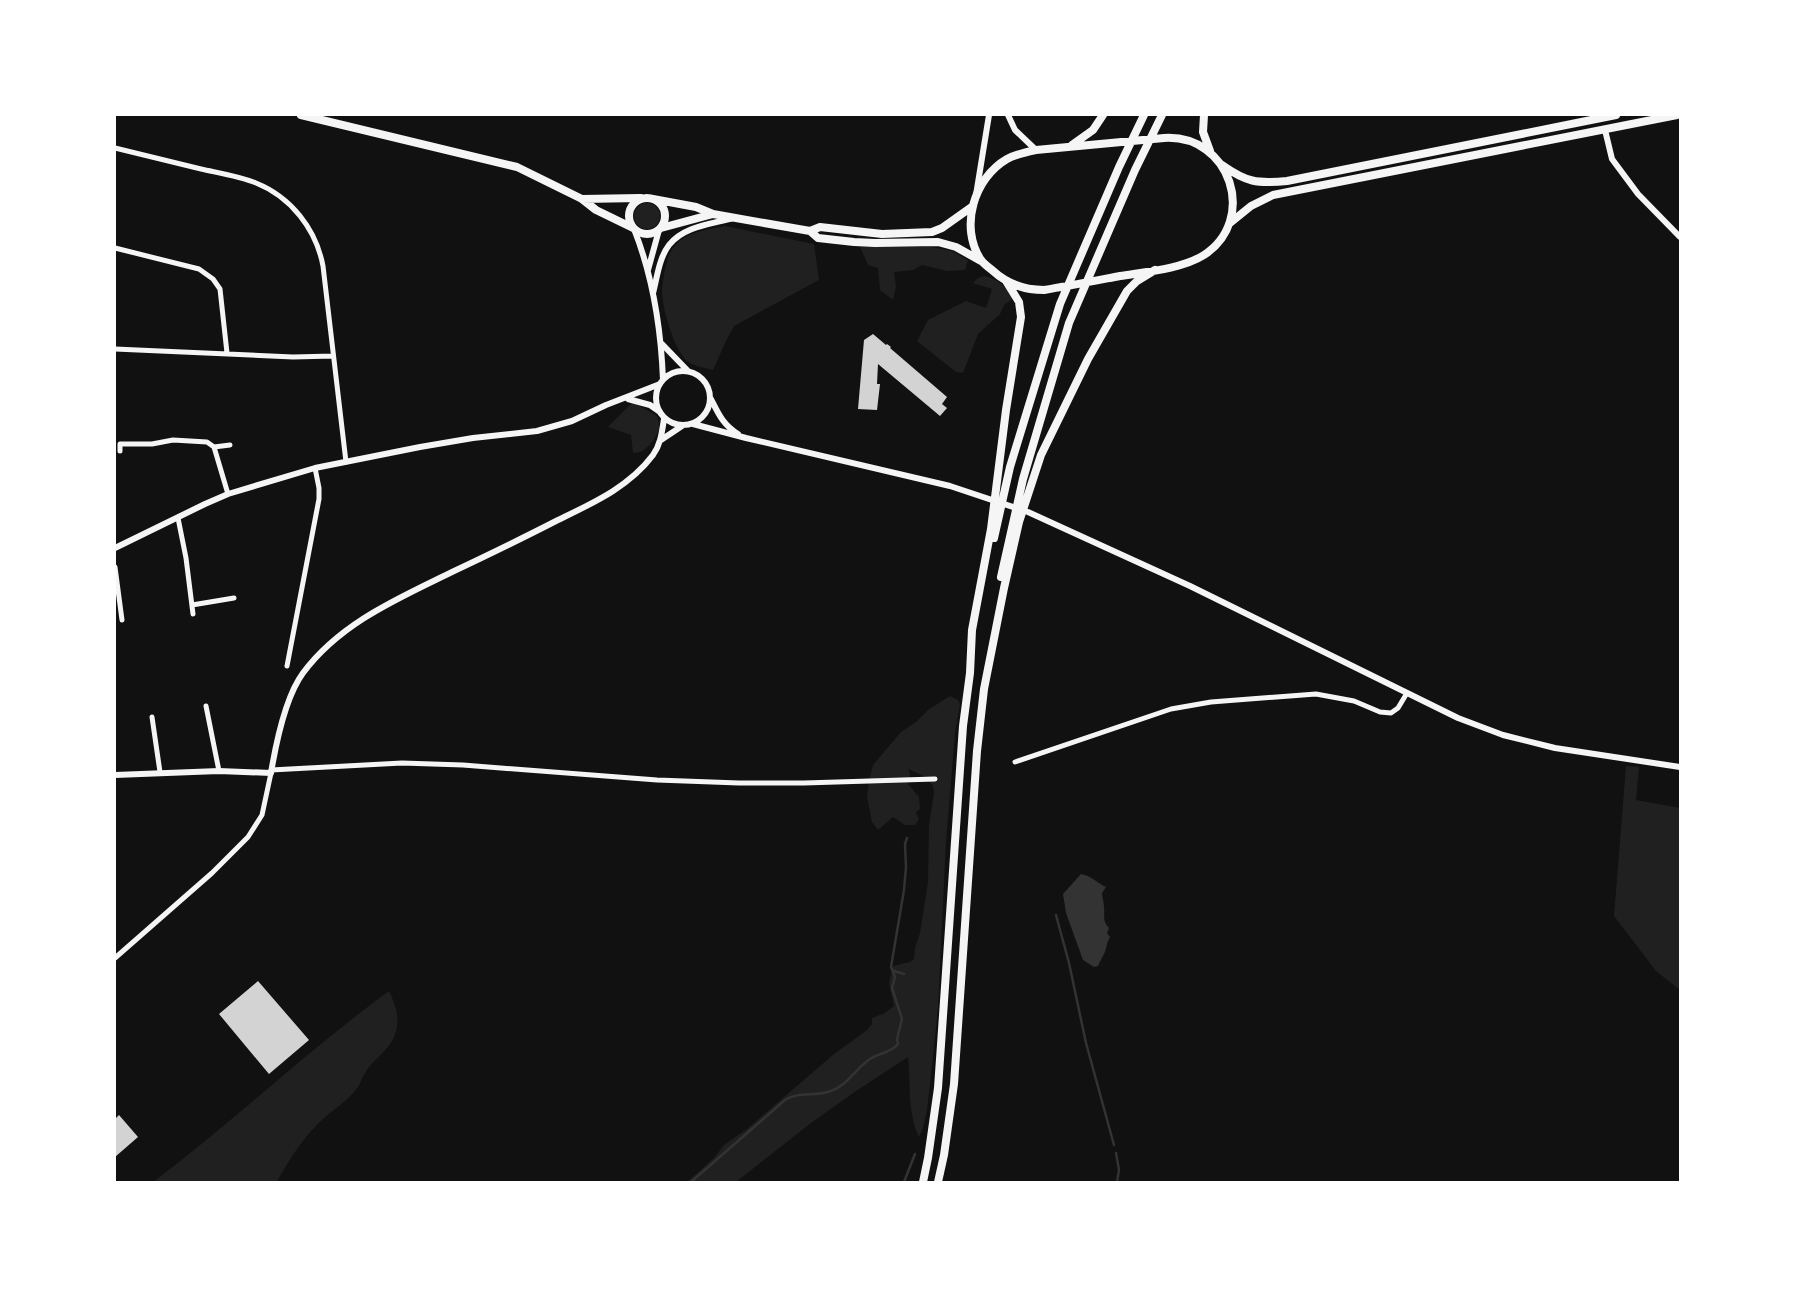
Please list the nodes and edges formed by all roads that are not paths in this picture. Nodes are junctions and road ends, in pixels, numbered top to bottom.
1 (301, 115) edge
2 (989, 115) edge
3 (1008, 115) edge
4 (1103, 115) edge
5 (1144, 115) edge
6 (1162, 115) edge
7 (1204, 115) edge
8 (1616, 115) edge
9 (1677, 115) edge
10 (1605, 130) junction
11 (1068, 147) junction
12 (115, 148) edge
13 (1036, 150) junction
14 (1210, 151) junction
15 (1220, 164) junction
16 (643, 198) junction
17 (582, 199) junction
18 (652, 199) junction
19 (974, 202) junction
20 (713, 214) junction
21 (735, 217) junction
22 (1230, 223) junction
23 (633, 229) junction
24 (660, 229) junction
25 (810, 232) junction
26 (1680, 237) edge
27 (115, 248) edge
28 (981, 260) junction
29 (648, 270) junction
30 (1155, 270) junction
31 (1006, 281) junction
32 (653, 296) junction
33 (662, 344) junction
34 (115, 349) edge
35 (227, 353) junction
36 (333, 356) junction
37 (688, 371) junction
38 (662, 382) junction
39 (626, 398) junction
40 (711, 398) junction
41 (663, 416) junction
42 (693, 424) junction
43 (682, 426) junction
44 (746, 438) junction
45 (661, 440) junction
46 (230, 444) dead end
47 (214, 447) junction
48 (120, 451) dead end
49 (346, 462) junction
50 (315, 468) junction
51 (228, 494) junction
52 (178, 518) junction
53 (115, 548) edge
54 (115, 567) edge
55 (234, 598) dead end
56 (192, 605) junction
57 (193, 614) dead end
58 (122, 620) dead end
59 (287, 666) dead end
60 (970, 673) junction
61 (984, 689) junction
62 (1407, 693) junction
63 (206, 706) dead end
64 (152, 717) dead end
65 (1015, 762) dead end
66 (1680, 767) edge
67 (218, 771) junction
68 (271, 771) junction
69 (160, 772) junction
70 (115, 775) edge
71 (935, 779) dead end
72 (115, 958) edge
73 (923, 1182) edge
74 (938, 1182) edge

1 - 17 highway
2 - 19 street
3 - 13 street
4 - 11 highway
5 - 60 highway
6 - 61 highway
7 - 14 highway
8 - 15 highway
9 - 10 highway
10 - 22 highway
10 - 26 street
11 - 13 highway
11 - 14 highway
12 - 36 street
13 - 19 highway
14 - 15 highway
15 - 22 highway
16 - 17 highway
16 - 18 highway
16 - 23 highway
17 - 23 highway
18 - 20 highway
18 - 24 highway
19 - 25 highway
19 - 28 highway
20 - 21 highway
20 - 24 highway
21 - 25 highway
21 - 32 street
22 - 30 highway
23 - 24 highway
23 - 29 street
24 - 29 street
25 - 28 highway
27 - 35 street
28 - 31 highway
29 - 32 street
30 - 31 highway
30 - 61 highway
31 - 60 highway
32 - 33 street
33 - 37 street
33 - 38 street
34 - 35 street
35 - 36 street
36 - 49 street
37 - 38 street
37 - 40 street
38 - 39 street
38 - 41 street
39 - 41 street
39 - 49 street
40 - 42 street
40 - 44 street
41 - 43 street
41 - 45 street
42 - 43 street
42 - 44 street
43 - 45 street
44 - 62 street
45 - 68 street
46 - 47 street
47 - 48 street
47 - 51 street
49 - 50 street
50 - 51 street
50 - 59 street
51 - 52 street
52 - 53 street
52 - 56 street
54 - 58 street
55 - 56 street
56 - 57 street
60 - 73 highway
61 - 74 highway
62 - 65 street
62 - 66 street
63 - 67 street
64 - 69 street
67 - 68 street
67 - 69 street
68 - 71 street
68 - 72 street
69 - 70 street

